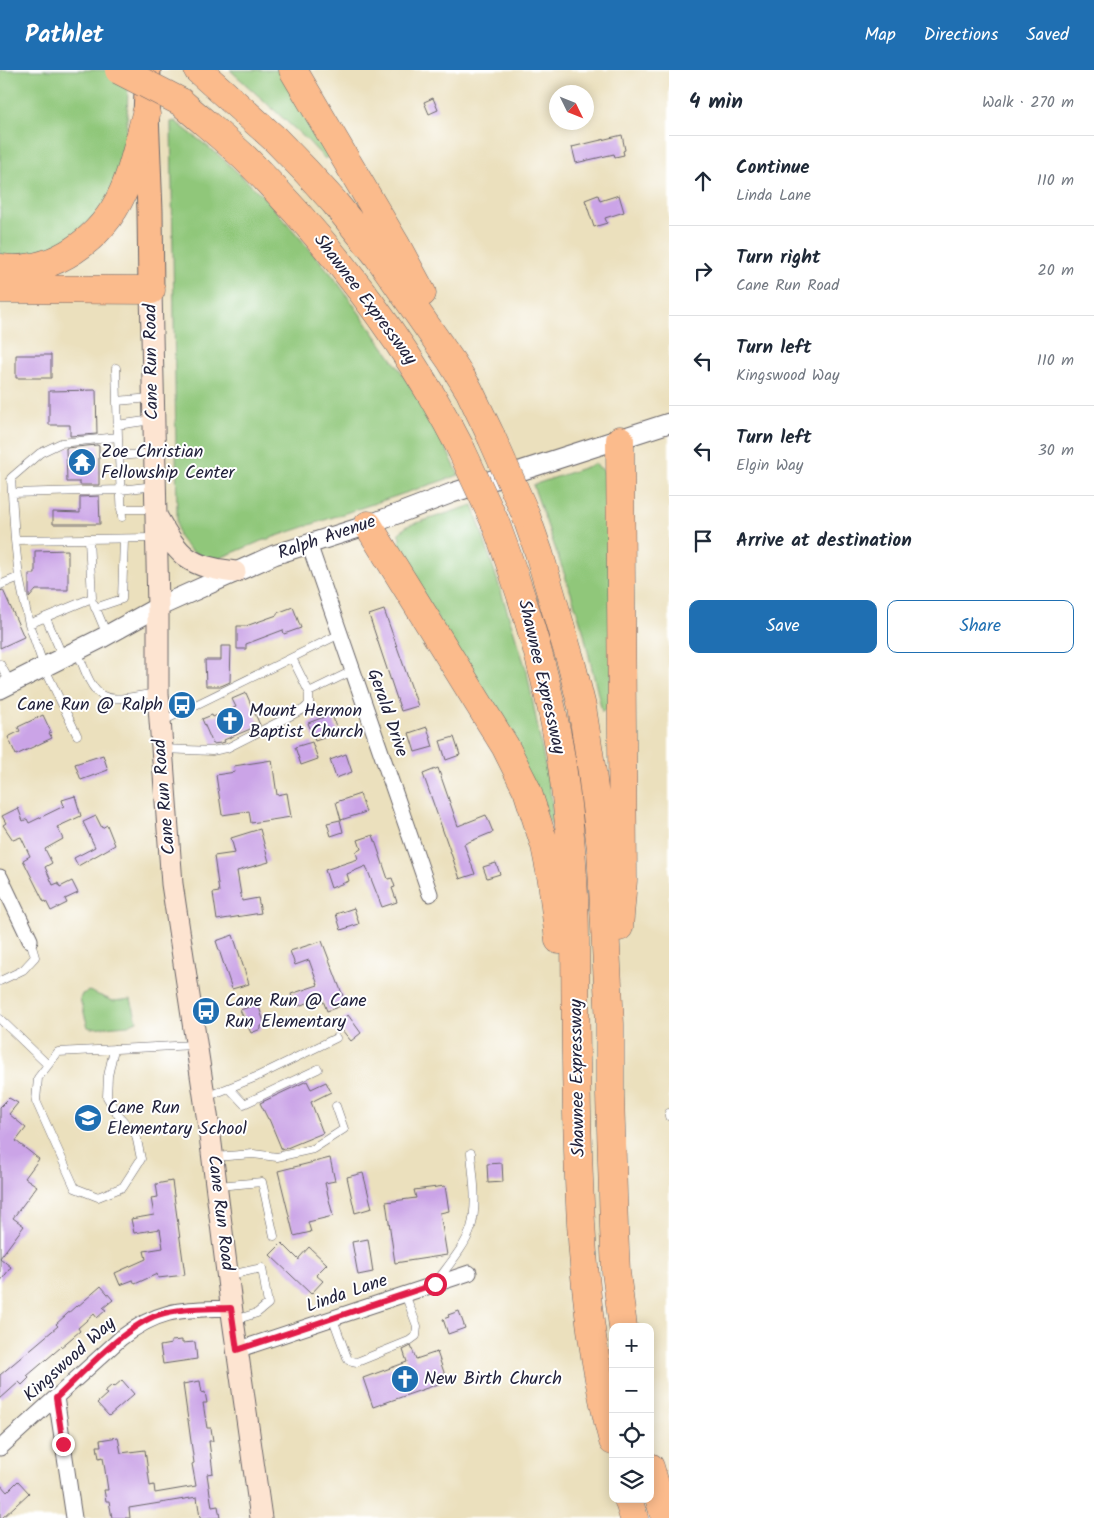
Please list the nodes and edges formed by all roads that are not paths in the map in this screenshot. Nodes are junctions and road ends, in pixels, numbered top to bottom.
1 (119, 70) edge
2 (144, 70) edge
3 (148, 70) edge
4 (198, 70) edge
5 (293, 70) edge
6 (181, 102) junction
7 (146, 114) junction
8 (0, 268) edge
9 (0, 289) edge
10 (151, 290) junction
11 (451, 361) junction
12 (116, 368) dead end
13 (153, 398) junction
14 (117, 401) junction
15 (154, 420) junction
16 (669, 424) edge
17 (117, 425) junction
18 (118, 437) junction
19 (620, 440) junction
20 (154, 453) junction
21 (118, 456) junction
22 (155, 486) junction
23 (120, 490) junction
24 (12, 493) junction
25 (155, 511) junction
26 (368, 525) junction
27 (156, 538) junction
28 (89, 539) junction
29 (124, 539) junction
30 (15, 540) junction
31 (309, 544) junction
32 (236, 572) junction
33 (19, 577) junction
34 (0, 585) edge
35 (92, 598) junction
36 (158, 606) junction
37 (95, 608) junction
38 (46, 618) junction
39 (29, 624) junction
40 (340, 634) junction
41 (107, 635) junction
42 (70, 654) junction
43 (292, 658) junction
44 (0, 664) edge
45 (44, 667) junction
46 (352, 671) junction
47 (5, 686) edge
48 (309, 692) junction
49 (158, 693) junction
50 (159, 723) junction
51 (77, 735) dead end
52 (161, 749) junction
53 (0, 877) edge
54 (430, 894) dead end
55 (30, 940) joint
56 (0, 981) edge
57 (0, 1018) edge
58 (610, 1024) junction
59 (336, 1038) dead end
60 (196, 1045) junction
61 (114, 1049) junction
62 (576, 1058) junction
63 (48, 1065) junction
64 (318, 1069) dead end
65 (229, 1088) junction
66 (204, 1098) junction
67 (336, 1106) dead end
68 (471, 1153) dead end
69 (212, 1158) junction
70 (216, 1186) junction
71 (274, 1236) dead end
72 (469, 1272) dead end
73 (227, 1275) junction
74 (435, 1284) junction
75 (405, 1294) junction
76 (232, 1314) junction
77 (333, 1319) junction
78 (622, 1323) edge
79 (237, 1350) junction
80 (56, 1398) junction
81 (609, 1427) edge
82 (0, 1448) edge
83 (654, 1481) edge
84 (629, 1503) edge
85 (664, 1517) edge
86 (74, 1518) edge
87 (261, 1518) edge
88 (634, 1518) edge

1 - 6 highway, bridge
2 - 6 highway, Shawnee Expressway, bridge
3 - 7 highway, Cane Run Road
4 - 11 highway, Shawnee Expressway
5 - 11 highway
6 - 62 highway, Shawnee Expressway, bridge
7 - 8 highway
7 - 10 highway, Cane Run Road
9 - 10 highway
10 - 13 main road, Cane Run Road
11 - 58 highway, Shawnee Expressway, bridge
12 - 14 lane
13 - 14 lane
13 - 15 main road, Cane Run Road
14 - 17 lane
15 - 17 lane
15 - 20 main road, Cane Run Road
16 - 19 street, Ralph Avenue
17 - 18 lane
18 - 21 lane
18 - 24 lane
19 - 26 street, Ralph Avenue
19 - 58 highway
20 - 21 lane
20 - 22 main road, Cane Run Road
21 - 23 lane
22 - 23 lane
22 - 25 main road, Cane Run Road
23 - 24 lane
23 - 25 lane
24 - 30 lane
25 - 27 main road, Cane Run Road
25 - 32 main road
26 - 31 street, Ralph Avenue
26 - 62 highway
27 - 29 lane
27 - 36 main road, Cane Run Road
28 - 29 lane
28 - 30 lane
28 - 35 lane
29 - 37 lane
30 - 33 lane
31 - 32 street, Ralph Avenue
31 - 40 street, Gerald Drive
32 - 36 street, Ralph Avenue
33 - 34 lane
33 - 39 lane
35 - 37 lane
35 - 38 lane
36 - 41 street, Ralph Avenue
36 - 49 main road, Cane Run Road
37 - 41 lane
38 - 39 lane
38 - 42 lane
39 - 45 lane
40 - 43 lane
40 - 46 street, Gerald Drive
41 - 42 street, Ralph Avenue
42 - 45 street, Ralph Avenue
42 - 49 lane
43 - 48 lane
43 - 50 lane
44 - 47 lane
45 - 47 street, Ralph Avenue
45 - 51 lane
46 - 48 lane
46 - 54 street, Gerald Drive
48 - 52 lane
49 - 50 main road, Cane Run Road
50 - 52 main road, Cane Run Road
52 - 60 main road, Cane Run Road
53 - 55 street
55 - 56 lane
57 - 63 lane
58 - 78 highway, Shawnee Expressway
59 - 65 lane
60 - 61 lane
60 - 66 main road, Cane Run Road
61 - 63 lane
61 - 63 lane
62 - 81 highway, Shawnee Expressway
64 - 65 lane
65 - 66 lane
66 - 69 main road, Cane Run Road
67 - 69 lane
68 - 74 lane
69 - 70 main road, Cane Run Road
70 - 71 lane
70 - 73 main road, Cane Run Road
72 - 74 street, Linda Lane
73 - 76 main road, Cane Run Road
73 - 76 lane
74 - 75 street, Linda Lane
75 - 77 street, Linda Lane
75 - 77 lane
76 - 79 main road, Cane Run Road
76 - 80 street, Kingswood Way
77 - 79 street, Linda Lane
79 - 87 main road, Cane Run Road
80 - 82 street, Kingswood Way
80 - 86 street
83 - 85 highway
84 - 88 highway

